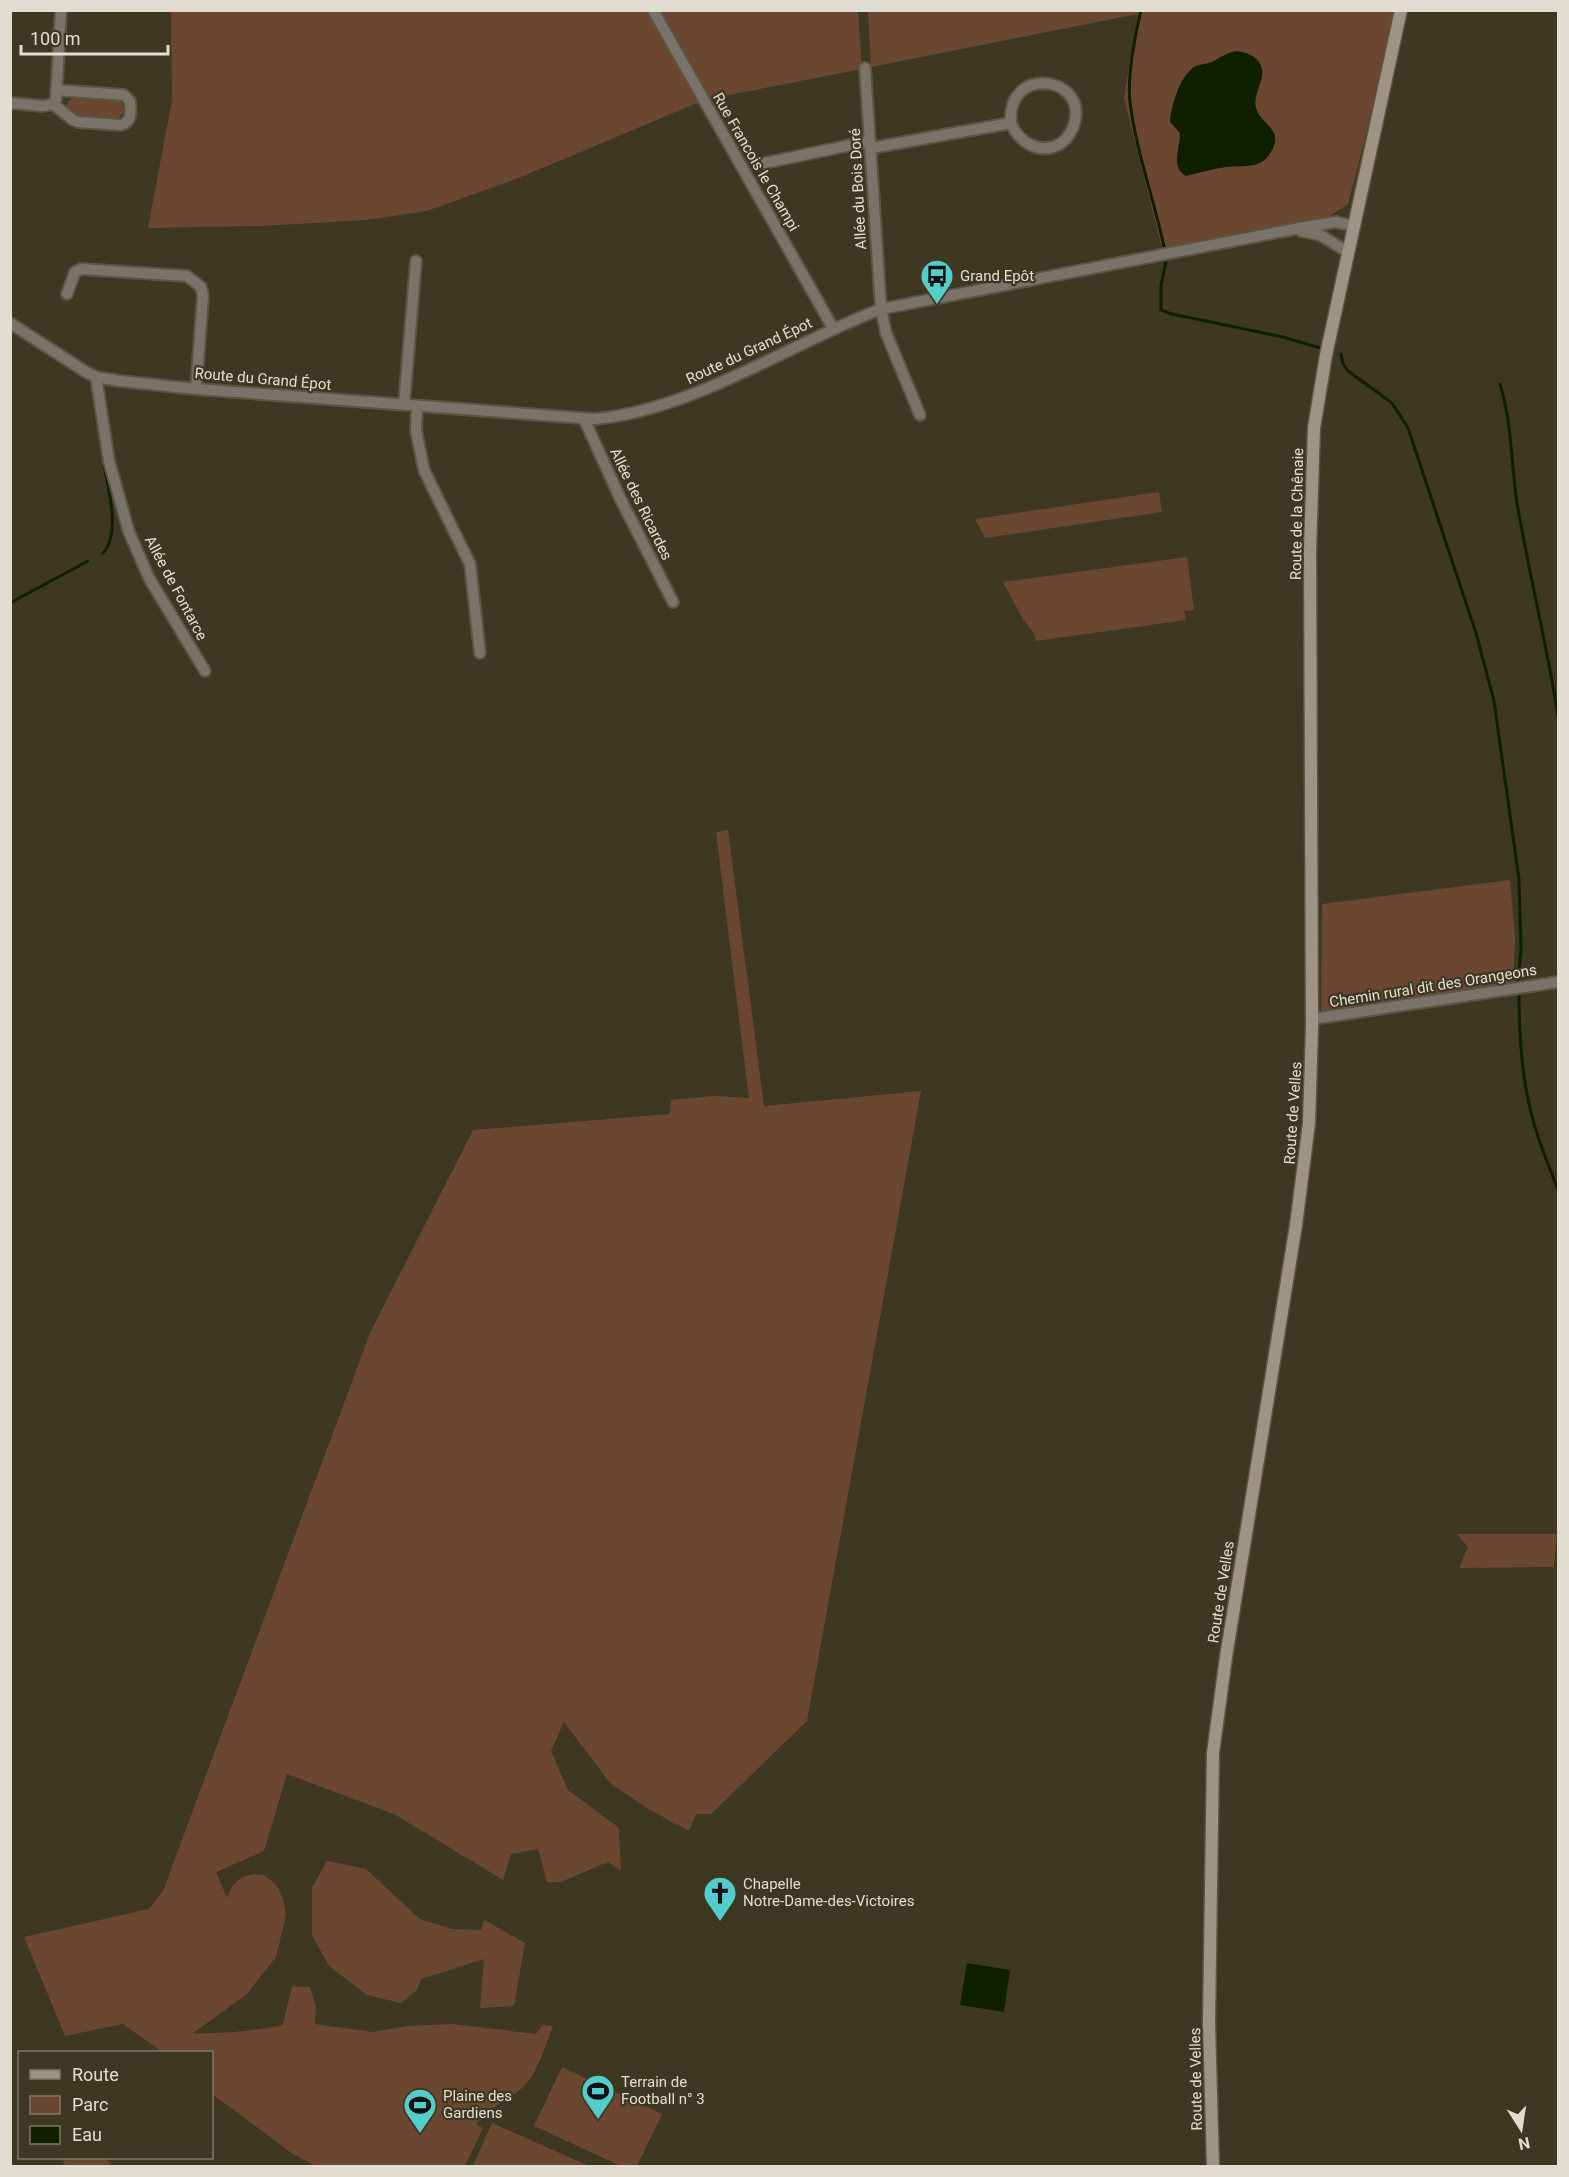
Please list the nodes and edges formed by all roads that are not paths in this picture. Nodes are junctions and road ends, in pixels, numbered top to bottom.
1 (61, 10) edge
2 (652, 10) edge
3 (1401, 10) edge
4 (866, 68) dead end
5 (56, 90) junction
6 (10, 103) edge
7 (53, 104) junction
8 (1011, 123) junction
9 (871, 145) junction
10 (765, 163) dead end
11 (1354, 226) junction
12 (1291, 231) junction
13 (1348, 252) junction
14 (417, 261) dead end
15 (68, 294) dead end
16 (881, 309) junction
17 (10, 323) edge
18 (834, 328) junction
19 (96, 377) junction
20 (196, 389) junction
21 (404, 405) junction
22 (417, 406) junction
23 (920, 415) dead end
24 (584, 419) junction
25 (672, 602) dead end
26 (480, 653) dead end
27 (205, 671) dead end
28 (1558, 982) edge
29 (1312, 1023) junction
30 (1213, 2166) edge

1 - 5 street
2 - 18 street, Rue Francois le Champi
3 - 11 main road, Route de la Chênaie
4 - 9 street, Allée du Bois Doré
5 - 7 street
5 - 7 street
6 - 7 street
8 - 8 street
8 - 9 street
9 - 10 street
9 - 16 street, Allée du Bois Doré
11 - 12 street, Route du Grand Épot
11 - 13 main road, Route de la Chênaie
12 - 13 street, Route du Grand Épot
12 - 16 street, Route du Grand Épot
13 - 29 main road, Route de la Chênaie
14 - 21 street
15 - 20 street
16 - 18 street, Route du Grand Épot
16 - 23 street, Allée du Bois Doré
17 - 19 street, Route du Grand Épot
18 - 24 street, Route du Grand Épot
19 - 20 street, Route du Grand Épot
19 - 27 street, Allée de Fontarce
20 - 21 street, Route du Grand Épot
21 - 22 street, Route du Grand Épot
22 - 24 street, Route du Grand Épot
22 - 26 street
24 - 25 street, Allée des Ricardes
28 - 29 street, Chemin rural dit des Orangeons
29 - 30 main road, Route de Velles

